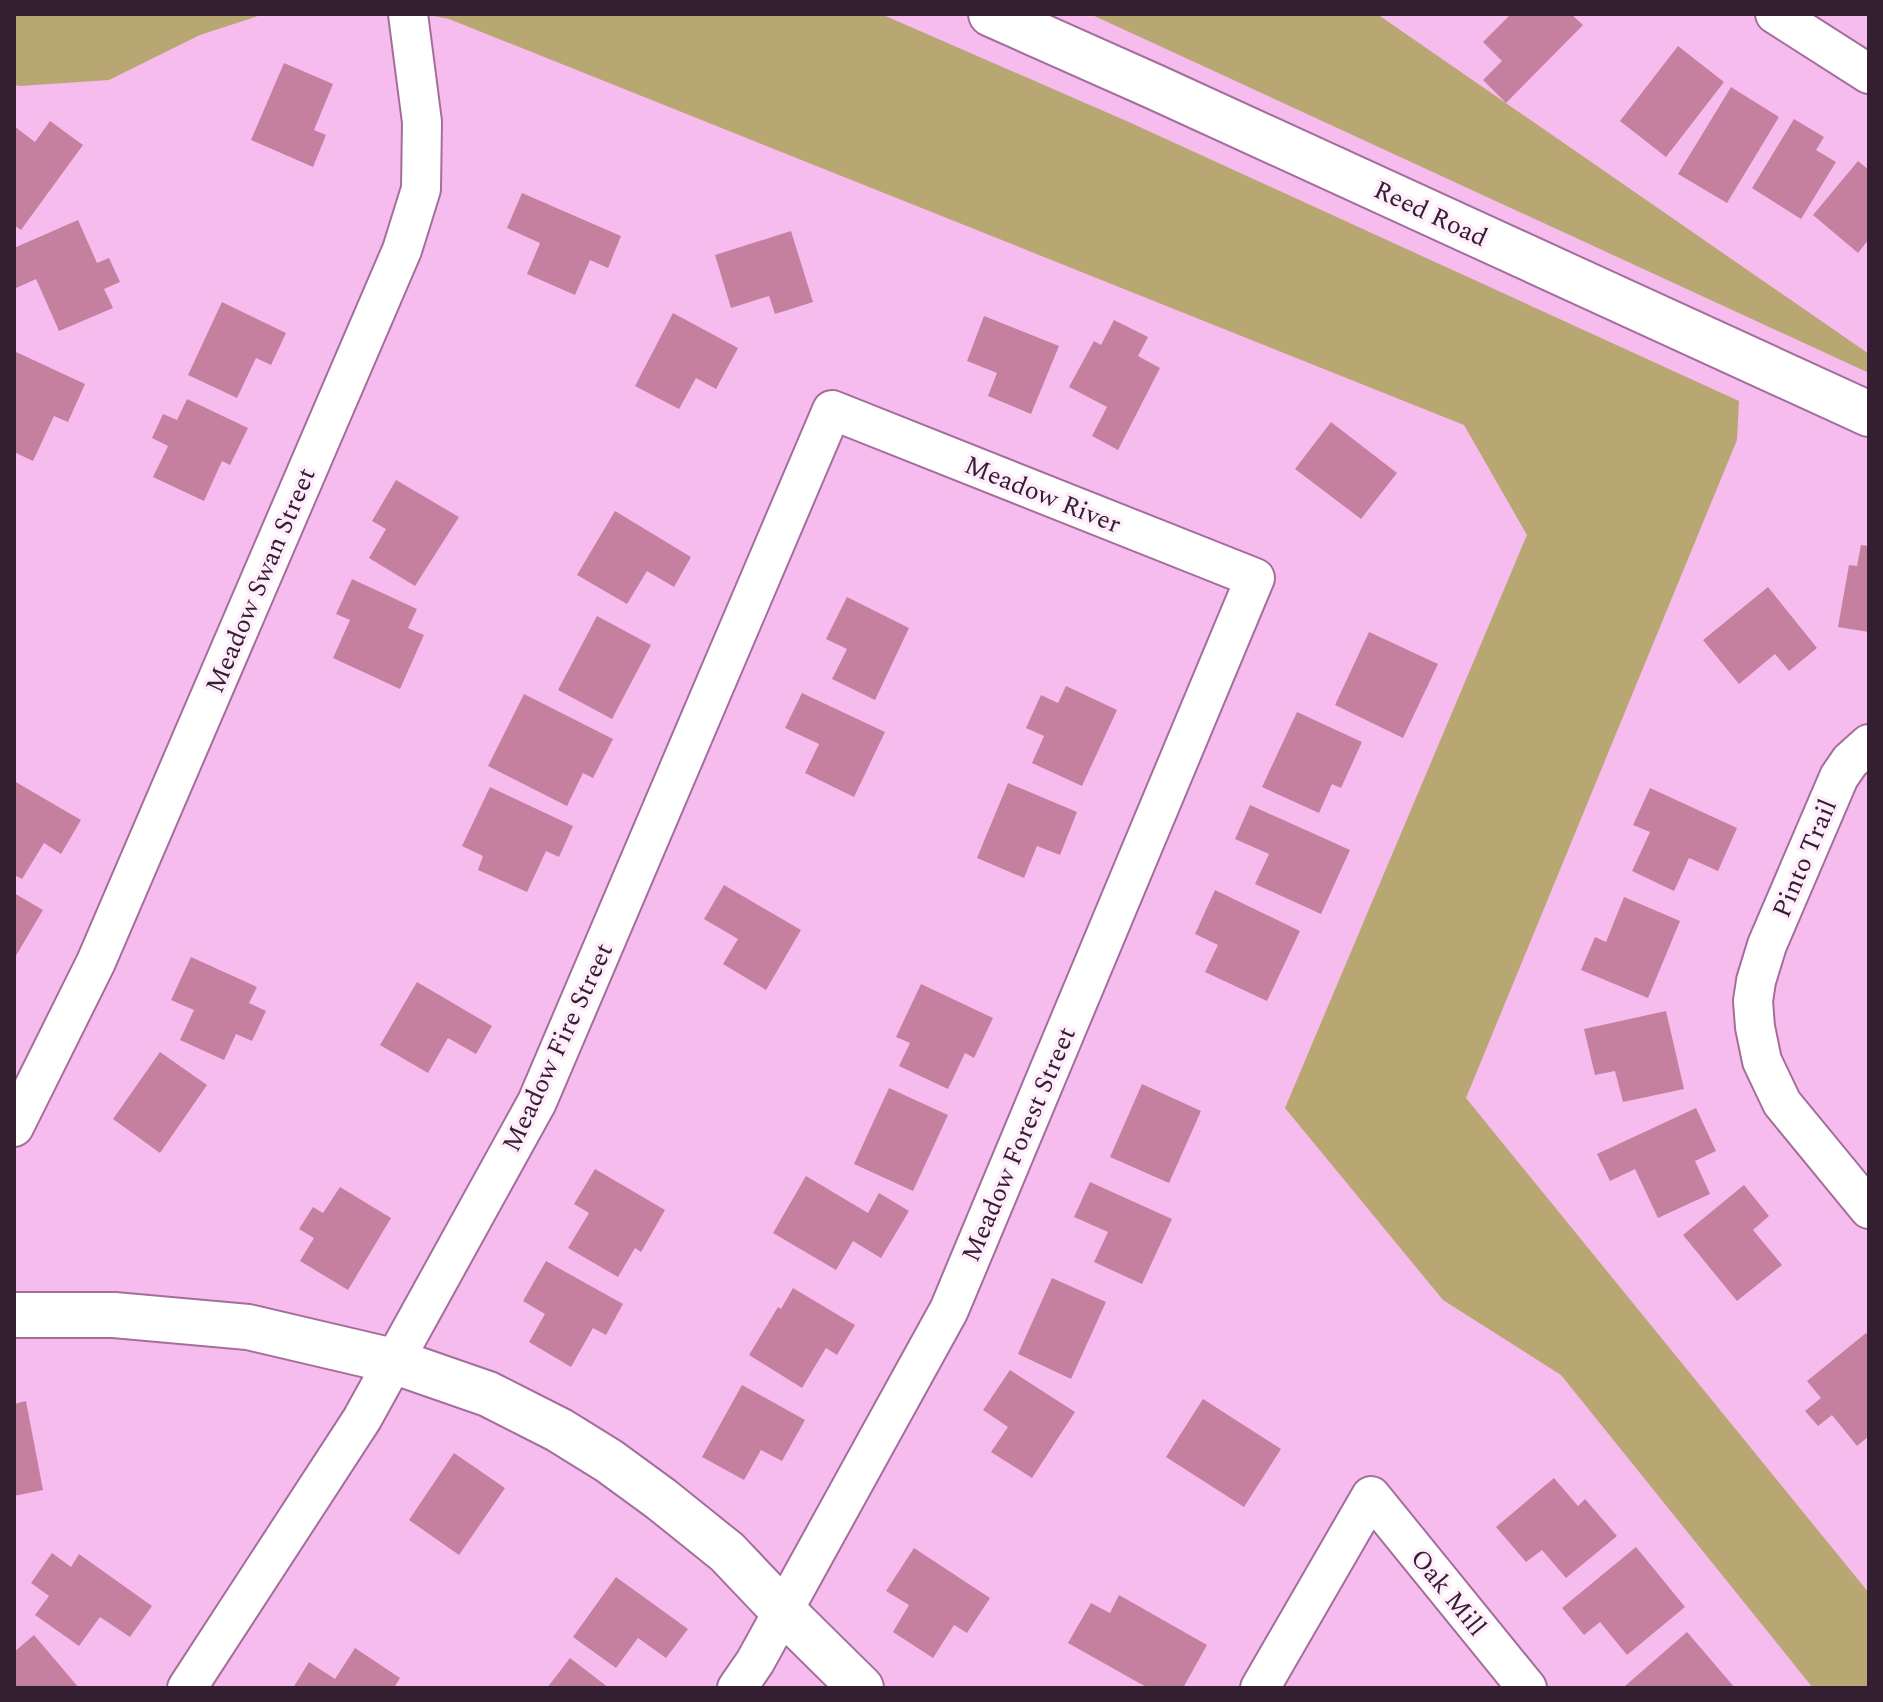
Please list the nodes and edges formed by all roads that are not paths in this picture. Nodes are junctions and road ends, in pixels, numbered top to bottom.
1 (408, 14) edge
2 (991, 14) edge
3 (1775, 14) edge
4 (1869, 74) edge
5 (832, 410) joint
6 (1869, 414) edge
7 (1255, 578) joint
8 (1869, 744) edge
9 (14, 1127) edge
10 (1869, 1209) edge
11 (14, 1315) edge
12 (393, 1361) junction
13 (783, 1611) junction
14 (187, 1688) edge
15 (737, 1688) edge
16 (861, 1688) edge
17 (1260, 1688) edge
18 (1527, 1688) edge

1 - 9 street, Meadow Swan Street
2 - 6 street, Reed Road
3 - 4 street
5 - 7 street, Meadow River
5 - 12 street, Meadow Fire Street
7 - 13 street, Meadow Forest Street
8 - 10 street, Pinto Trail
11 - 12 street
12 - 13 street
12 - 14 street, Meadow Fire Street
13 - 15 street, Meadow Forest Street
13 - 16 street
17 - 18 street, Oak Mill

